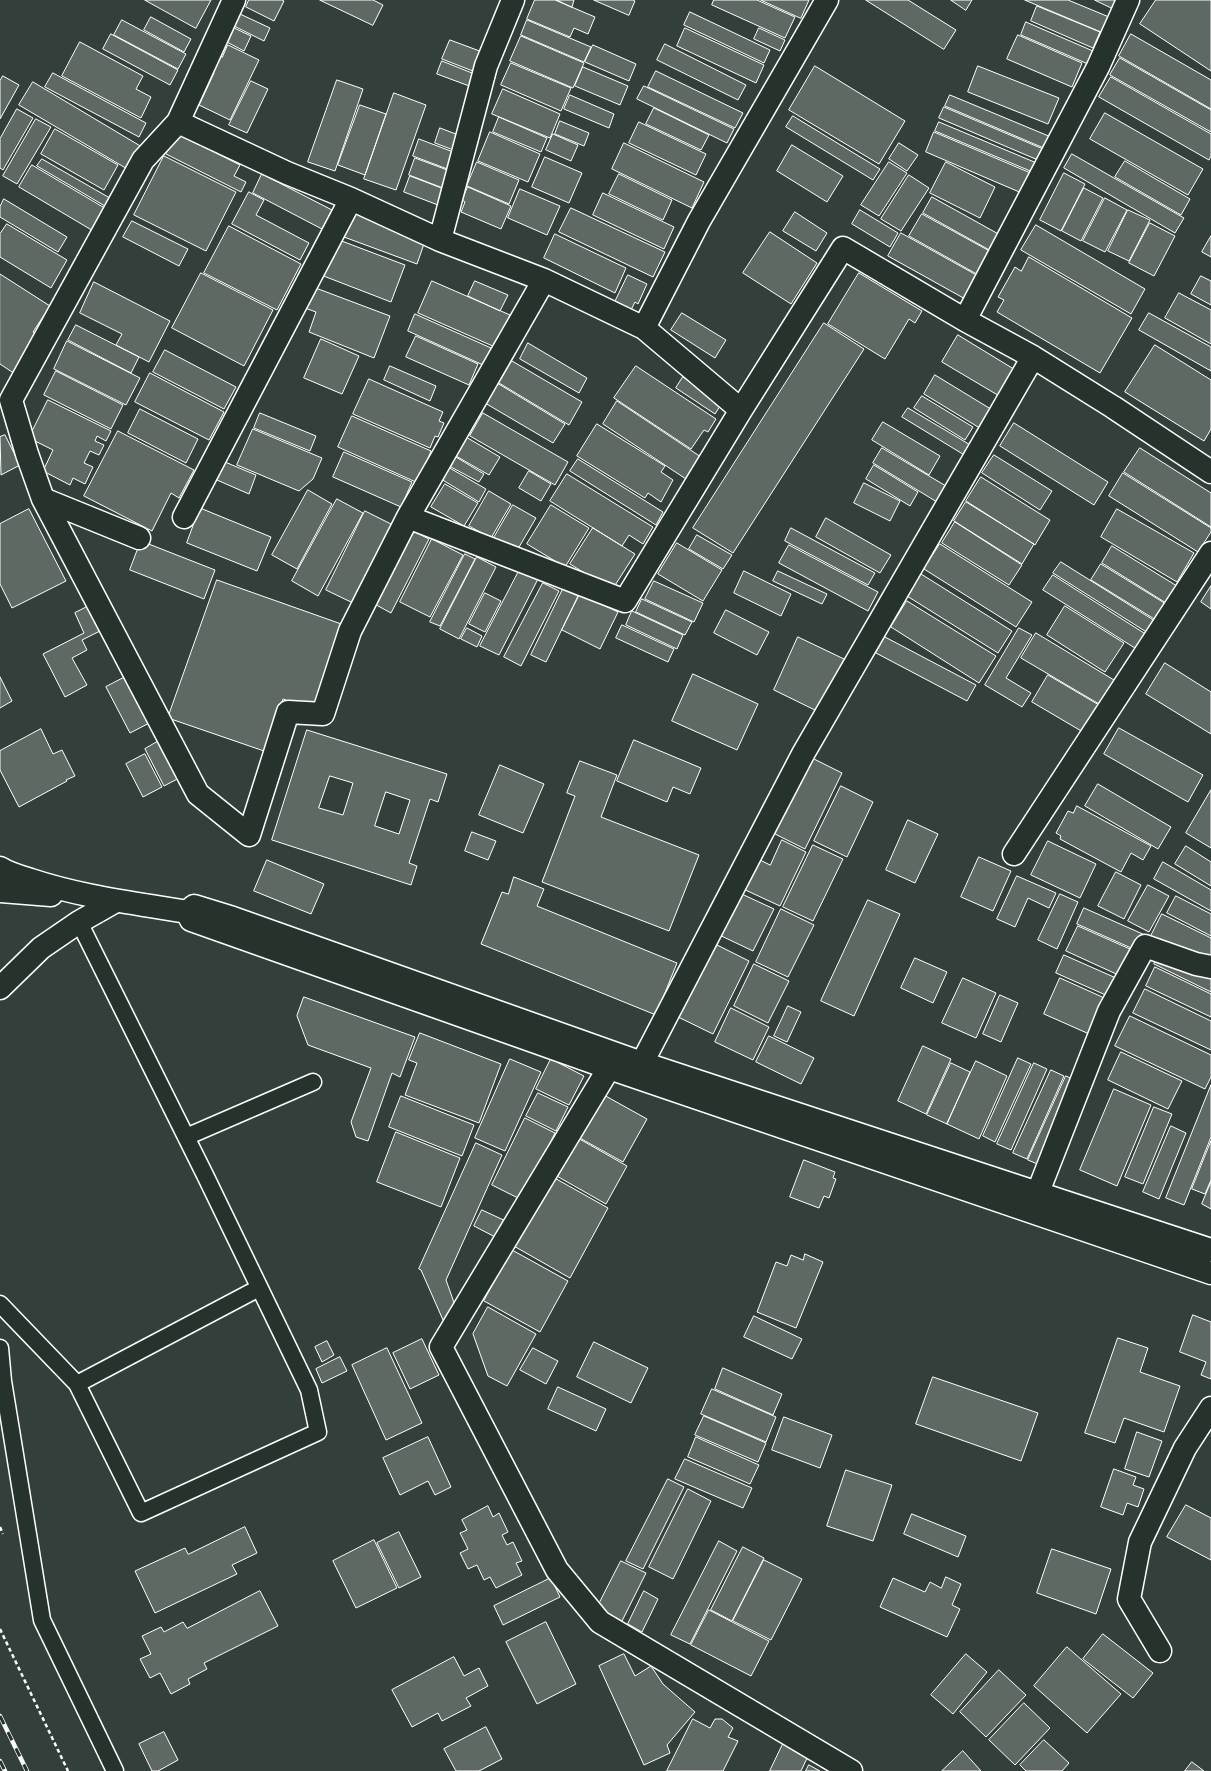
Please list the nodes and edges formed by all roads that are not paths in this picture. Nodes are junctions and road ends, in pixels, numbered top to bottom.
1 (234, 0) edge
2 (513, 0) edge
3 (827, 0) edge
4 (1128, 0) edge
5 (178, 122) junction
6 (351, 199) junction
7 (440, 240) junction
8 (544, 280) junction
9 (965, 320) junction
10 (644, 328) junction
11 (1033, 357) junction
12 (740, 410) junction
13 (1211, 472) edge
14 (43, 499) junction
15 (184, 517) dead end
16 (408, 517) junction
17 (139, 538) dead end
18 (1211, 553) edge
19 (1014, 854) dead end
20 (2, 877) edge
21 (116, 901) junction
22 (187, 912) junction
23 (79, 922) junction
24 (1211, 967) edge
25 (0, 988) edge
26 (642, 1062) junction
27 (609, 1068) junction
28 (313, 1082) dead end
29 (186, 1137) junction
30 (1038, 1192) junction
31 (1211, 1250) edge
32 (1211, 1274) edge
33 (260, 1288) junction
34 (0, 1304) edge
35 (0, 1348) edge
36 (77, 1384) junction
37 (1211, 1408) edge
38 (1160, 1651) dead end
39 (115, 1771) edge
40 (851, 1771) edge

1 - 5 street
2 - 7 street
3 - 10 street
4 - 9 street
5 - 6 street
5 - 14 street
6 - 7 street
6 - 15 street
7 - 8 street
8 - 10 street
8 - 16 street
9 - 11 street
9 - 12 street
10 - 12 street
11 - 13 street
11 - 26 street
12 - 16 street
14 - 16 street
14 - 17 street
18 - 19 street
20 - 21 street
21 - 22 street
21 - 23 street
22 - 26 street
22 - 27 street
23 - 25 street
23 - 29 lane
24 - 30 street
26 - 27 street
26 - 30 street
27 - 32 street
27 - 40 street
28 - 29 lane
29 - 33 lane
30 - 31 street
33 - 36 lane
33 - 36 lane
34 - 36 lane
35 - 39 lane
37 - 38 street

